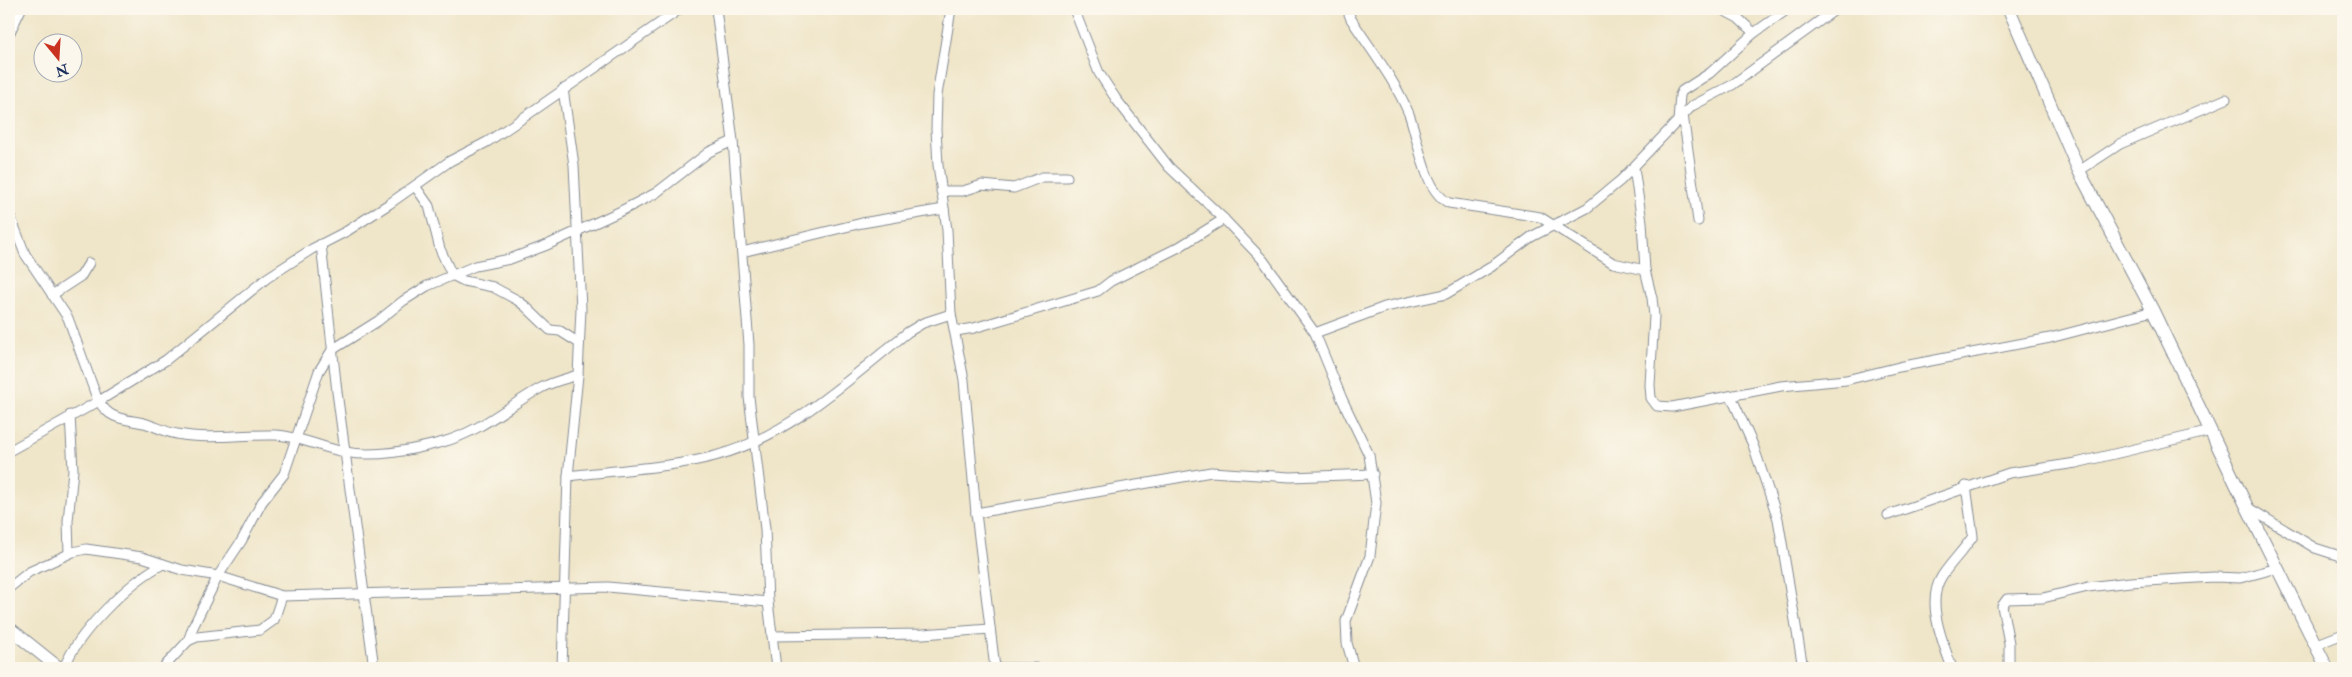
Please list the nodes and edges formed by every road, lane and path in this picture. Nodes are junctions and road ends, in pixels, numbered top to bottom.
1 (21, 9) edge
2 (680, 9) edge
3 (716, 9) edge
4 (951, 9) edge
5 (1074, 9) edge
6 (1347, 9) edge
7 (1721, 9) edge
8 (1788, 9) edge
9 (1836, 9) edge
10 (2009, 9) edge
11 (1754, 33) junction
12 (9, 34) edge
13 (563, 89) junction
14 (2226, 100) dead end
15 (1680, 119) junction
16 (733, 141) junction
17 (1634, 168) junction
18 (2079, 171) junction
19 (1067, 177) dead end
20 (415, 186) junction
21 (941, 191) junction
22 (944, 208) junction
23 (9, 213) edge
24 (1224, 219) junction
25 (1698, 221) dead end
26 (1555, 225) junction
27 (578, 230) junction
28 (321, 244) junction
29 (742, 252) junction
30 (89, 263) dead end
31 (1645, 270) junction
32 (452, 275) junction
33 (52, 295) junction
34 (2153, 311) junction
35 (951, 314) junction
36 (956, 331) junction
37 (1315, 334) junction
38 (579, 342) junction
39 (332, 350) junction
40 (578, 375) junction
41 (1731, 396) junction
42 (99, 401) junction
43 (70, 415) junction
44 (2211, 431) junction
45 (296, 438) junction
46 (754, 441) junction
47 (9, 451) edge
48 (345, 452) junction
49 (1373, 474) junction
50 (568, 476) junction
51 (1966, 486) junction
52 (2247, 507) junction
53 (976, 513) junction
54 (1888, 515) dead end
55 (69, 553) junction
56 (2343, 557) edge
57 (163, 564) junction
58 (2278, 568) junction
59 (218, 576) junction
60 (9, 588) edge
61 (564, 589) junction
62 (365, 594) junction
63 (282, 596) junction
64 (768, 602) junction
65 (9, 628) edge
66 (990, 629) junction
67 (2343, 634) edge
68 (772, 636) junction
69 (188, 641) junction
70 (2315, 645) junction
71 (59, 668) edge
72 (64, 668) edge
73 (163, 668) edge
74 (374, 668) edge
75 (562, 668) edge
76 (776, 668) edge
77 (995, 668) edge
78 (1036, 668) edge
79 (1354, 668) edge
80 (1803, 668) edge
81 (1952, 668) edge
82 (2009, 668) edge
83 (2327, 668) edge

1 - 12 street
2 - 13 street
3 - 16 street
4 - 21 street
5 - 24 street
6 - 26 street
7 - 11 street
8 - 11 street
9 - 15 street
10 - 18 main road
11 - 15 street
13 - 20 street
13 - 27 street
14 - 18 street
15 - 17 street
15 - 25 street
16 - 27 street
16 - 29 street
17 - 26 street
17 - 31 street
18 - 34 main road
19 - 21 street
20 - 28 street
20 - 32 street
21 - 22 street
22 - 29 street
22 - 35 street
23 - 33 street
24 - 36 street
24 - 37 street
26 - 31 street
26 - 37 street
27 - 32 street
27 - 38 street
28 - 39 street
28 - 42 street
29 - 46 street
30 - 33 street
31 - 41 street
32 - 38 street
32 - 39 street
33 - 42 street
34 - 41 street
34 - 44 main road
35 - 36 street
35 - 46 street
36 - 53 street
37 - 49 street
38 - 40 street
39 - 45 street
39 - 48 street
40 - 48 street
40 - 50 street
41 - 80 street
42 - 43 street
42 - 45 street
43 - 47 street
43 - 55 street
44 - 51 street
44 - 52 main road
45 - 48 street
45 - 59 street
46 - 50 street
46 - 64 street
48 - 62 street
49 - 53 street
49 - 79 street
50 - 61 street
51 - 54 street
51 - 81 street
52 - 56 street
52 - 58 main road
53 - 66 street
55 - 57 street
55 - 60 street
57 - 59 street
57 - 72 street
58 - 70 main road
58 - 82 street
59 - 63 street
59 - 69 street
61 - 62 street
61 - 64 street
61 - 75 street
62 - 63 street
62 - 74 street
63 - 69 street
64 - 68 street
65 - 71 main road
66 - 68 street
66 - 77 street
67 - 70 street
68 - 76 street
69 - 73 street
70 - 83 main road
77 - 78 street

